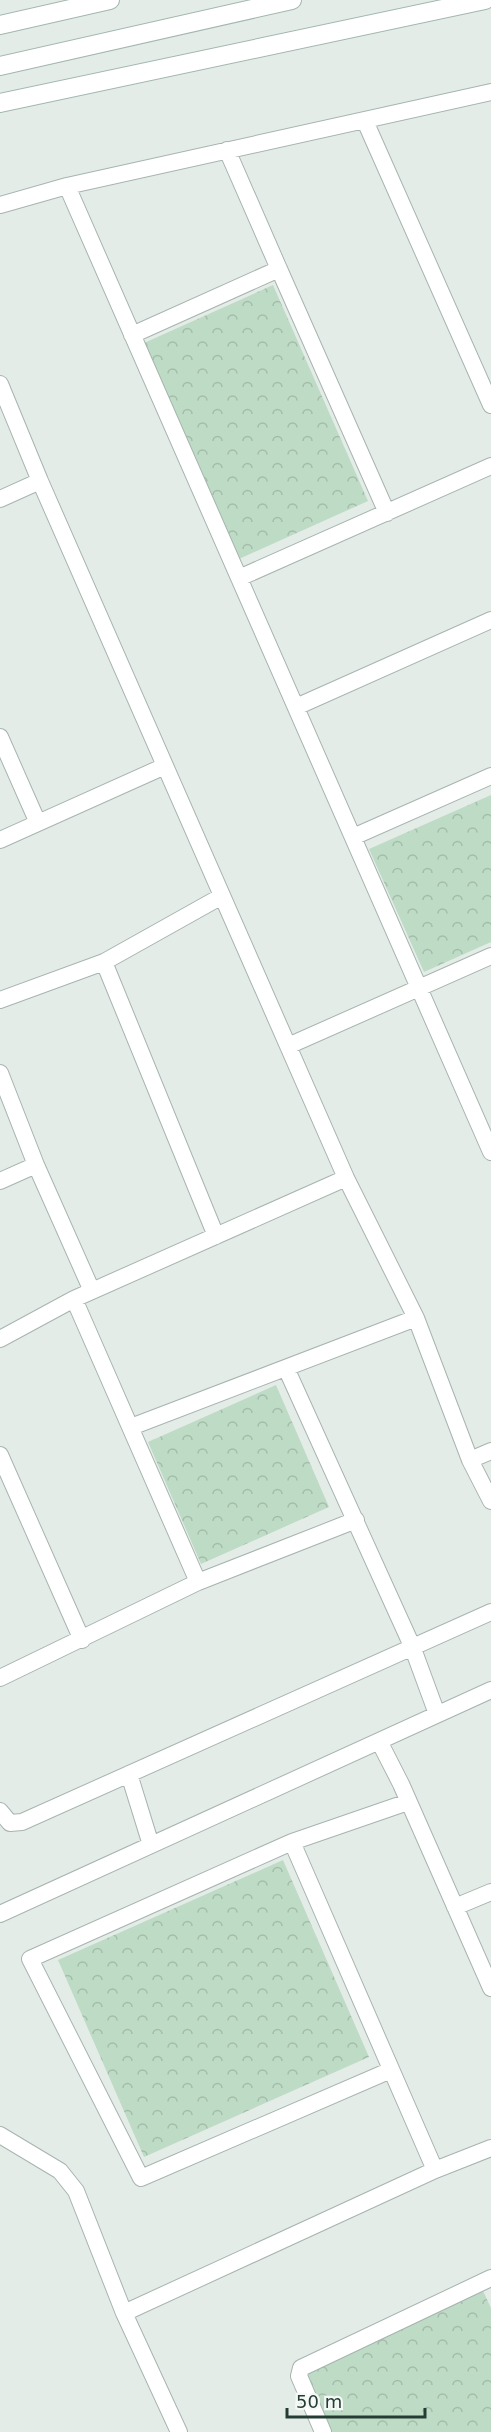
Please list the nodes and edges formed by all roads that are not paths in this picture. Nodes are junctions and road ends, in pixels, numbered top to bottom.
1 (110, 0) edge
2 (292, 0) edge
3 (485, 0) edge
4 (0, 25) edge
5 (0, 66) edge
6 (491, 92) edge
7 (0, 103) edge
8 (365, 121) junction
9 (227, 150) junction
10 (67, 186) junction
11 (0, 205) edge
12 (279, 269) junction
13 (132, 335) junction
14 (0, 384) edge
15 (491, 405) edge
16 (491, 466) edge
17 (40, 481) junction
18 (0, 499) edge
19 (387, 513) junction
20 (239, 578) junction
21 (491, 620) edge
22 (296, 707) junction
23 (0, 737) edge
24 (165, 766) junction
25 (491, 776) edge
26 (38, 823) junction
27 (353, 837) junction
28 (0, 840) edge
29 (222, 896) junction
30 (491, 956) edge
31 (104, 962) junction
32 (419, 988) junction
33 (0, 1000) edge
34 (288, 1047) junction
35 (0, 1073) edge
36 (484, 1118) edge
37 (491, 1152) edge
38 (36, 1165) junction
39 (346, 1178) junction
40 (0, 1181) edge
41 (216, 1236) junction
42 (92, 1291) junction
43 (74, 1299) junction
44 (416, 1318) junction
45 (0, 1339) edge
46 (286, 1368) junction
47 (130, 1427) junction
48 (491, 1451) edge
49 (0, 1455) edge
50 (470, 1460) junction
51 (491, 1501) edge
52 (356, 1520) junction
53 (198, 1582) junction
54 (491, 1612) edge
55 (82, 1640) junction
56 (412, 1646) junction
57 (0, 1678) edge
58 (491, 1689) edge
59 (437, 1714) junction
60 (379, 1741) junction
61 (129, 1774) junction
62 (408, 1802) junction
63 (0, 1811) edge
64 (292, 1842) junction
65 (151, 1845) junction
66 (491, 1893) edge
67 (455, 1907) junction
68 (0, 1914) edge
69 (491, 1988) edge
70 (391, 2070) junction
71 (0, 2135) edge
72 (491, 2148) edge
73 (435, 2169) junction
74 (491, 2278) edge
75 (124, 2313) junction
76 (178, 2432) edge
77 (323, 2432) edge

1 - 4 street
2 - 5 street
3 - 7 street
6 - 8 street
8 - 9 street
8 - 15 street
9 - 10 street
9 - 12 street
10 - 11 street
10 - 13 street
12 - 13 street
12 - 19 street
13 - 20 street
14 - 17 street
16 - 19 street
17 - 18 street
17 - 24 street
19 - 20 street
20 - 22 street
21 - 22 street
22 - 27 street
23 - 26 street
24 - 26 street
24 - 29 street
25 - 27 street
26 - 28 street
27 - 32 street
29 - 31 street
29 - 34 street
30 - 32 street
31 - 33 street
31 - 41 street
32 - 34 street
32 - 36 street
34 - 39 street
35 - 38 street
36 - 37 street
38 - 40 street
38 - 42 street
39 - 41 street
39 - 44 street
41 - 42 street
42 - 43 street
43 - 45 street
43 - 47 street
44 - 46 street
44 - 50 street
46 - 47 street
46 - 52 street
47 - 53 street
48 - 50 street
49 - 55 street
50 - 51 street
52 - 53 street
52 - 56 street
53 - 55 street
54 - 56 street
55 - 57 street
56 - 59 street
56 - 61 street
58 - 59 street
59 - 60 street
60 - 62 street
60 - 65 street
61 - 63 street
61 - 65 street
62 - 64 street
62 - 67 street
64 - 70 street
64 - 70 street
65 - 68 street
66 - 67 street
67 - 69 street
70 - 73 street
71 - 75 street
72 - 73 street
73 - 75 street
74 - 77 street
75 - 76 street

